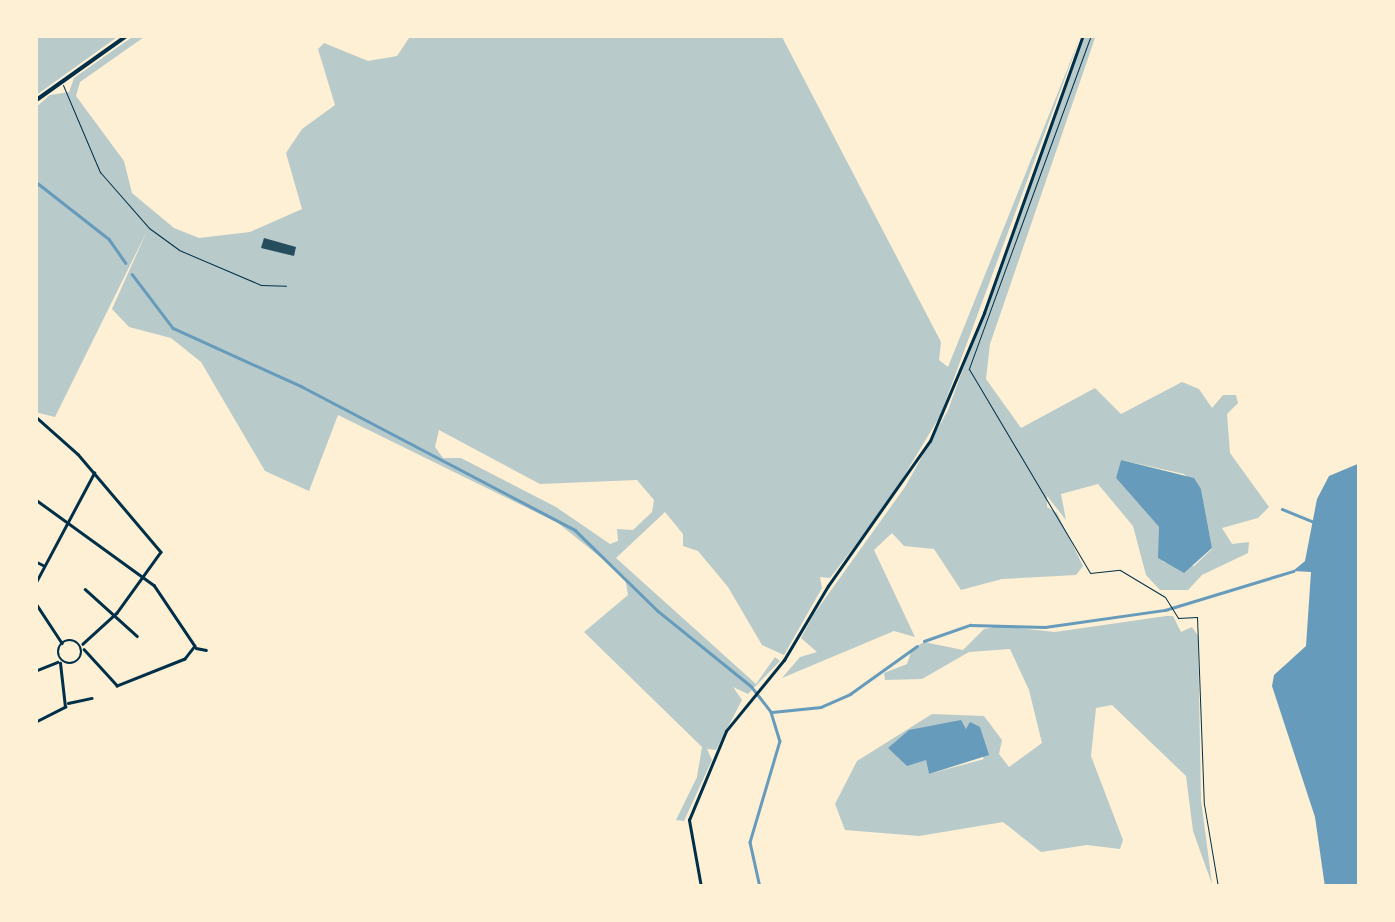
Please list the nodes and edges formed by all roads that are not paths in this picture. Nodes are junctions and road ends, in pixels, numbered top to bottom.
1 (128, 35) edge
2 (1083, 35) edge
3 (61, 82) junction
4 (35, 101) edge
5 (286, 286) dead end
6 (35, 416) edge
7 (95, 472) junction
8 (35, 498) edge
9 (68, 522) junction
10 (35, 561) edge
11 (45, 566) junction
12 (146, 578) junction
13 (35, 584) edge
14 (85, 589) dead end
15 (35, 602) edge
16 (117, 613) junction
17 (137, 636) dead end
18 (64, 645) junction
19 (83, 647) junction
20 (194, 648) junction
21 (206, 650) dead end
22 (59, 662) junction
23 (35, 671) edge
24 (92, 698) dead end
25 (66, 702) junction
26 (35, 722) edge
27 (700, 887) edge

1 - 3 main road
2 - 27 street
3 - 4 main road
3 - 5 lane
6 - 7 street
7 - 9 street
7 - 12 street
8 - 9 street
9 - 11 street
9 - 12 street
10 - 11 street
11 - 13 street
12 - 16 street
12 - 20 street
14 - 16 street
15 - 18 street
16 - 17 street
16 - 19 street
18 - 19 street
18 - 22 street
19 - 20 street
19 - 22 street
20 - 21 street
22 - 23 street
22 - 25 street
24 - 25 street
25 - 26 street

